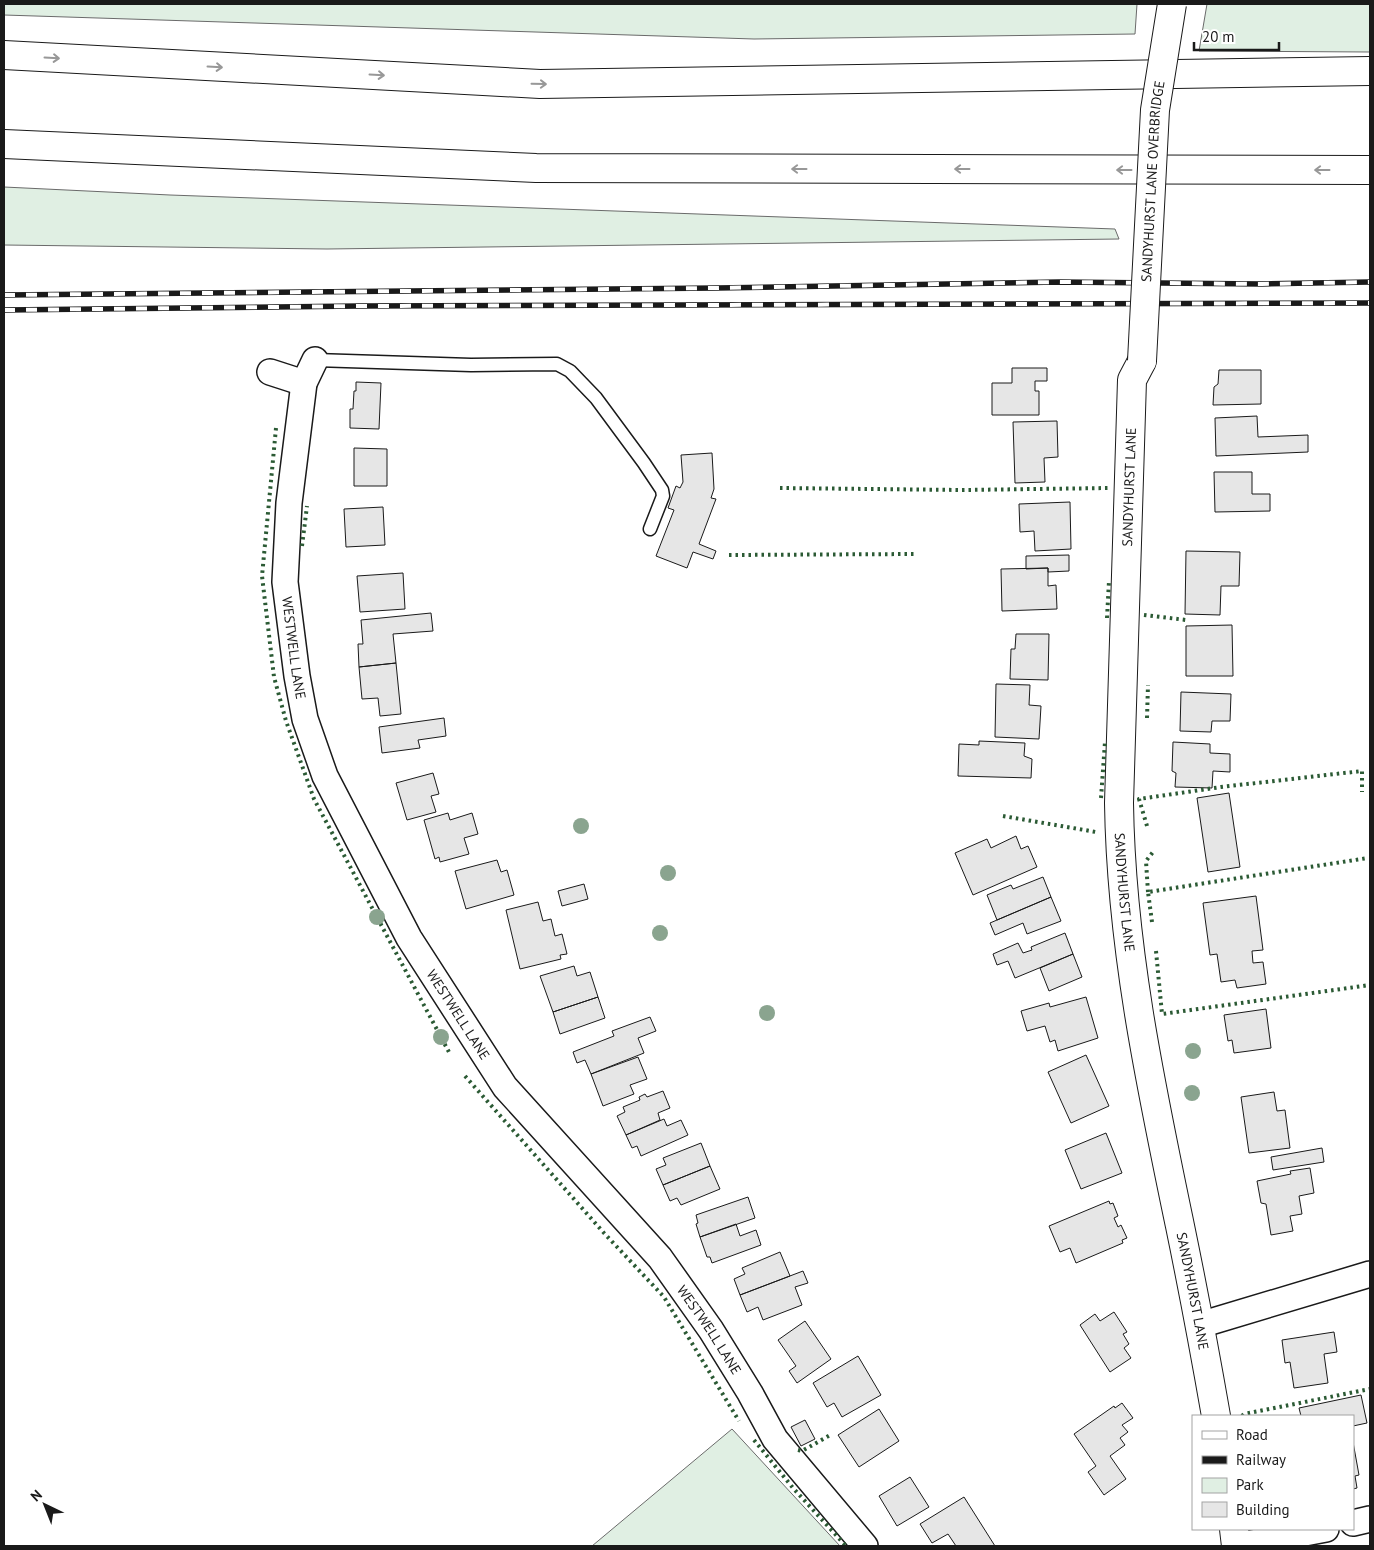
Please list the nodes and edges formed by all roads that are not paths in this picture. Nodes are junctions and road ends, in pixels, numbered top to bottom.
1 (1172, 4) edge
2 (4, 55) edge
3 (1370, 71) edge
4 (4, 144) edge
5 (1370, 170) edge
6 (315, 360) joint
7 (1142, 361) joint
8 (270, 372) dead end
9 (304, 383) junction
10 (650, 529) dead end
11 (1370, 1274) edge
12 (1200, 1325) junction
13 (1216, 1415) edge
14 (1370, 1518) edge
15 (1354, 1524) edge
16 (1234, 1530) edge
17 (1321, 1530) edge
18 (865, 1546) edge
19 (1236, 1546) edge

1 - 7 main road, SANDYHURST LANE OVERBRIDGE, bridge
2 -> 3 main road
5 -> 4 main road
6 - 9 street, WESTWELL LANE
6 - 10 lane
7 - 12 main road, SANDYHURST LANE
8 - 9 street
9 - 18 street, WESTWELL LANE
11 - 12 street
12 - 13 main road, SANDYHURST LANE
14 - 15 street
16 - 19 main road
17 - 19 street

